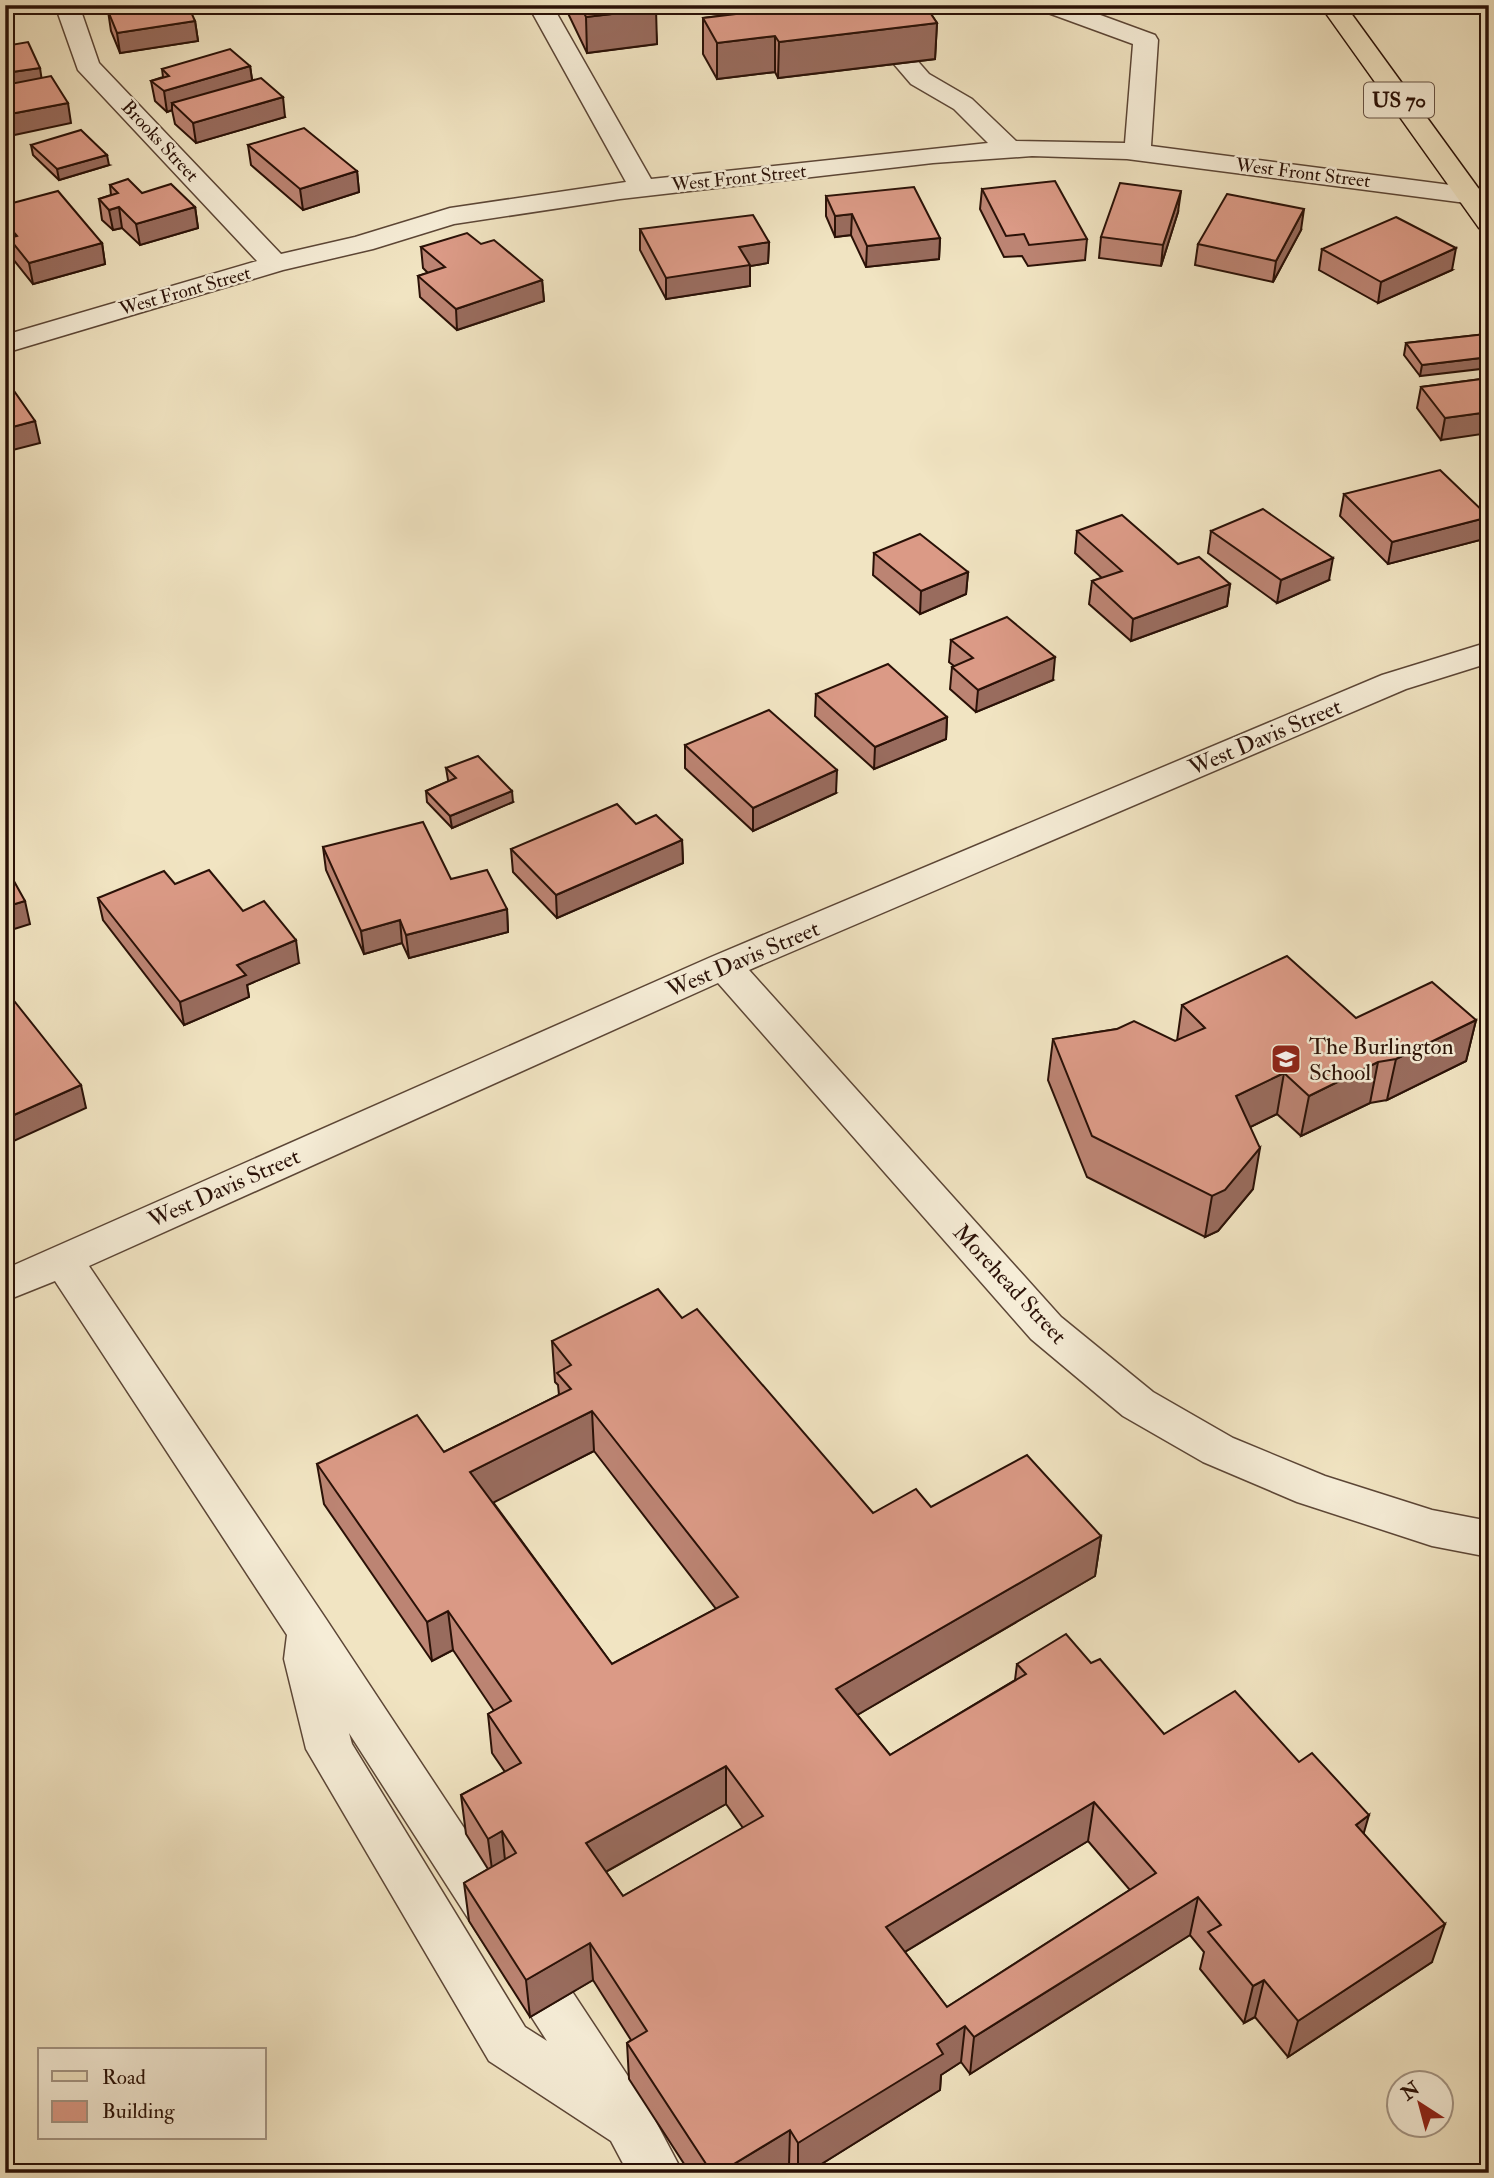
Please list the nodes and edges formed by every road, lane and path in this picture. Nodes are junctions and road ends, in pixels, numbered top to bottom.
1 (67, 5) edge
2 (540, 5) edge
3 (1049, 5) edge
4 (1332, 5) edge
5 (906, 63) edge
6 (1010, 150) junction
7 (1137, 152) junction
8 (643, 189) junction
9 (1478, 196) edge
10 (1489, 222) edge
11 (275, 264) junction
12 (5, 344) edge
13 (1489, 652) edge
14 (724, 966) junction
15 (63, 1260) junction
16 (5, 1286) edge
17 (1489, 1539) edge
18 (657, 2173) edge

1 - 11 street, Brooks Street
2 - 8 street
3 - 7 street
4 - 9 main road, US 70
5 - 6 street
6 - 7 street, West Front Street
6 - 8 street, West Front Street
7 - 9 street, West Front Street
8 - 11 street, West Front Street
9 - 10 main road, US 70
11 - 12 street, West Front Street
13 - 14 street, West Davis Street
14 - 15 street, West Davis Street
14 - 17 street, Morehead Street
15 - 16 street, West Davis Street
15 - 18 street

